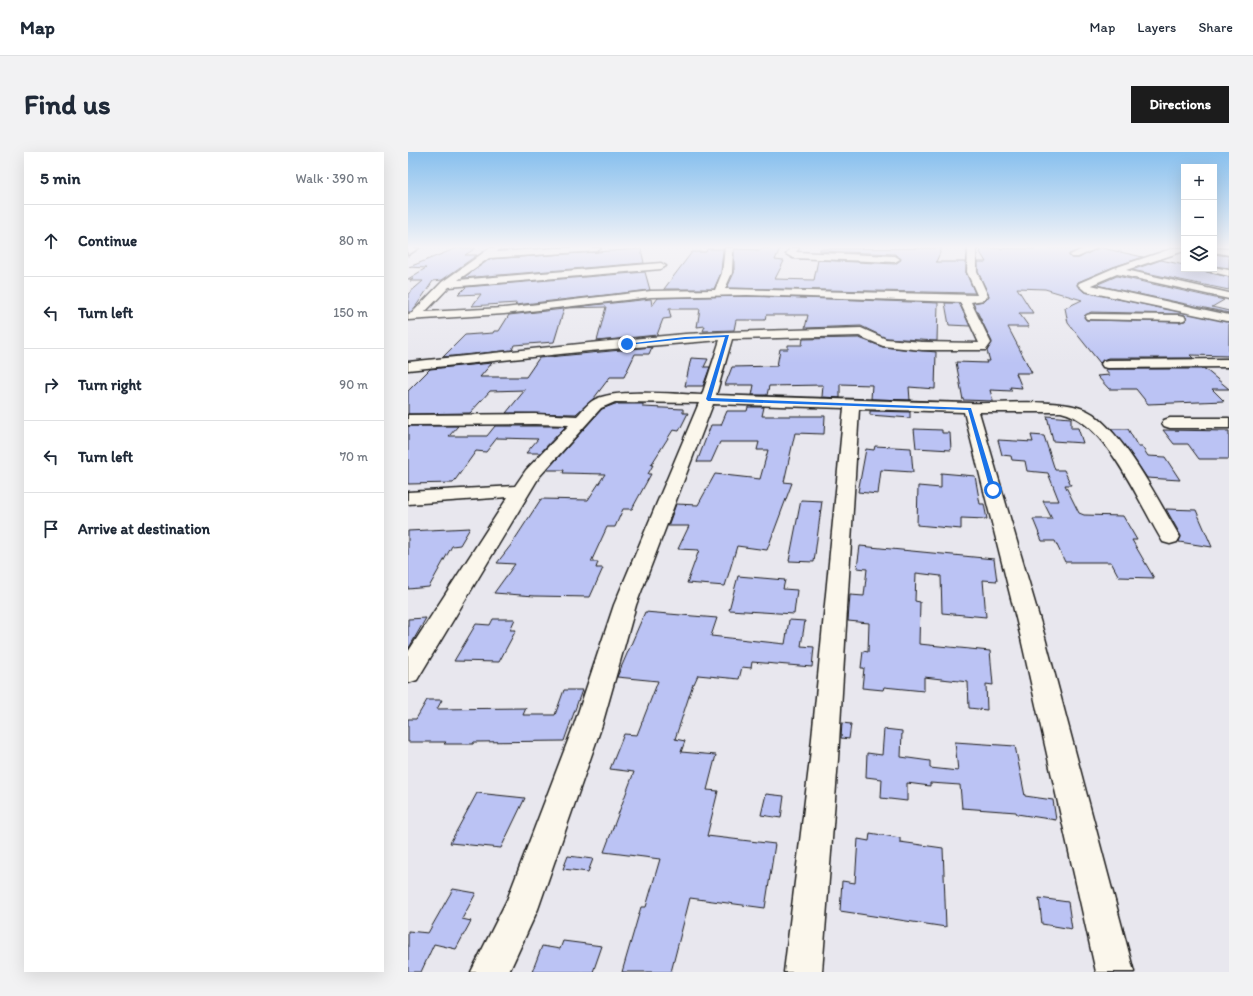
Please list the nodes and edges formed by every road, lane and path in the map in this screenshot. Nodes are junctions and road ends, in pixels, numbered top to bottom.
1 (444, 286) edge
2 (721, 286) edge
3 (979, 286) edge
4 (1085, 286) edge
5 (1187, 286) edge
6 (719, 292) junction
7 (1229, 296) edge
8 (964, 299) junction
9 (412, 316) edge
10 (1090, 317) dead end
11 (1228, 318) edge
12 (728, 336) junction
13 (1229, 363) edge
14 (1108, 364) dead end
15 (408, 366) edge
16 (708, 399) junction
17 (852, 404) junction
18 (970, 408) junction
19 (408, 420) edge
20 (580, 421) junction
21 (1170, 423) dead end
22 (1229, 423) edge
23 (522, 491) junction
24 (408, 498) edge
25 (1170, 537) dead end
26 (408, 673) edge
27 (490, 972) edge
28 (803, 972) edge
29 (1115, 972) edge

1 - 9 street
2 - 6 street
3 - 8 street
4 - 11 street
5 - 7 street
6 - 8 street
6 - 9 street
8 - 12 street
10 - 11 street
12 - 15 street
12 - 16 street
13 - 14 street
16 - 17 street
16 - 20 street
16 - 27 street
17 - 18 street
17 - 28 street
18 - 25 street
18 - 29 street
19 - 20 street
20 - 23 street
21 - 22 street
23 - 24 street
23 - 26 street

